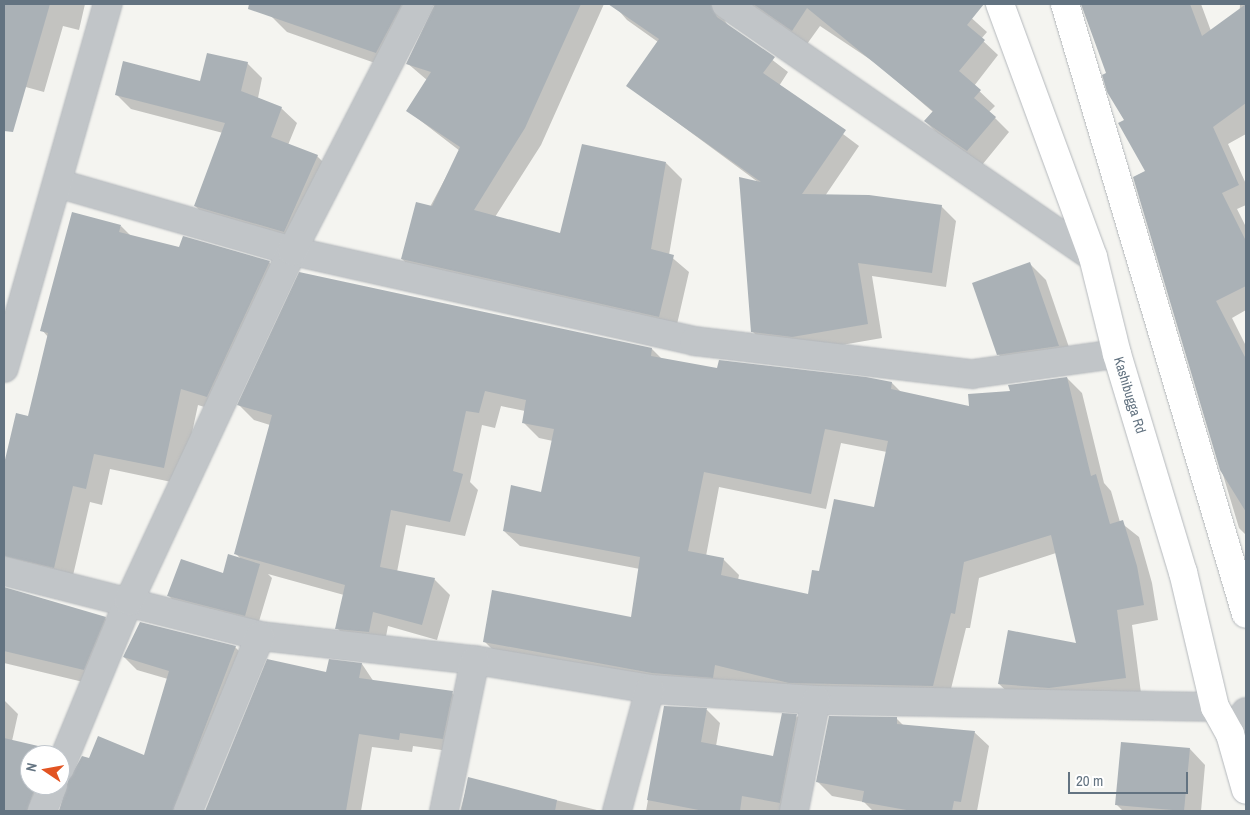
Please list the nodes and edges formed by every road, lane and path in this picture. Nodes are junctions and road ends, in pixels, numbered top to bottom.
1 (108, 4) edge
2 (420, 4) edge
3 (726, 4) edge
4 (1000, 4) edge
5 (1065, 4) edge
6 (60, 184) junction
7 (292, 251) junction
8 (1093, 257) junction
9 (1117, 354) junction
10 (4, 368) edge
11 (4, 572) edge
12 (129, 601) junction
13 (1246, 614) edge
14 (260, 636) junction
15 (475, 660) junction
16 (650, 689) junction
17 (816, 700) junction
18 (1215, 708) junction
19 (1246, 712) edge
20 (1230, 734) junction
21 (70, 745) edge
22 (1246, 790) edge
23 (49, 795) edge
24 (42, 811) edge
25 (188, 811) edge
26 (444, 811) edge
27 (617, 811) edge
28 (794, 811) edge

1 - 6 street
2 - 7 street
3 - 8 street
4 - 8 main road, Kashibugga Rd
5 - 13 main road
6 - 7 street
6 - 10 street
7 - 9 street
7 - 12 street
8 - 9 main road, Kashibugga Rd
9 - 18 main road, Kashibugga Rd
11 - 12 street
12 - 14 street
12 - 21 street
14 - 15 street
14 - 25 street
15 - 16 street
15 - 26 street
16 - 17 street
16 - 27 street
17 - 18 street
17 - 28 street
18 - 20 main road, Kashibugga Rd
19 - 20 street
20 - 22 main road, Kashibugga Rd
23 - 24 street

